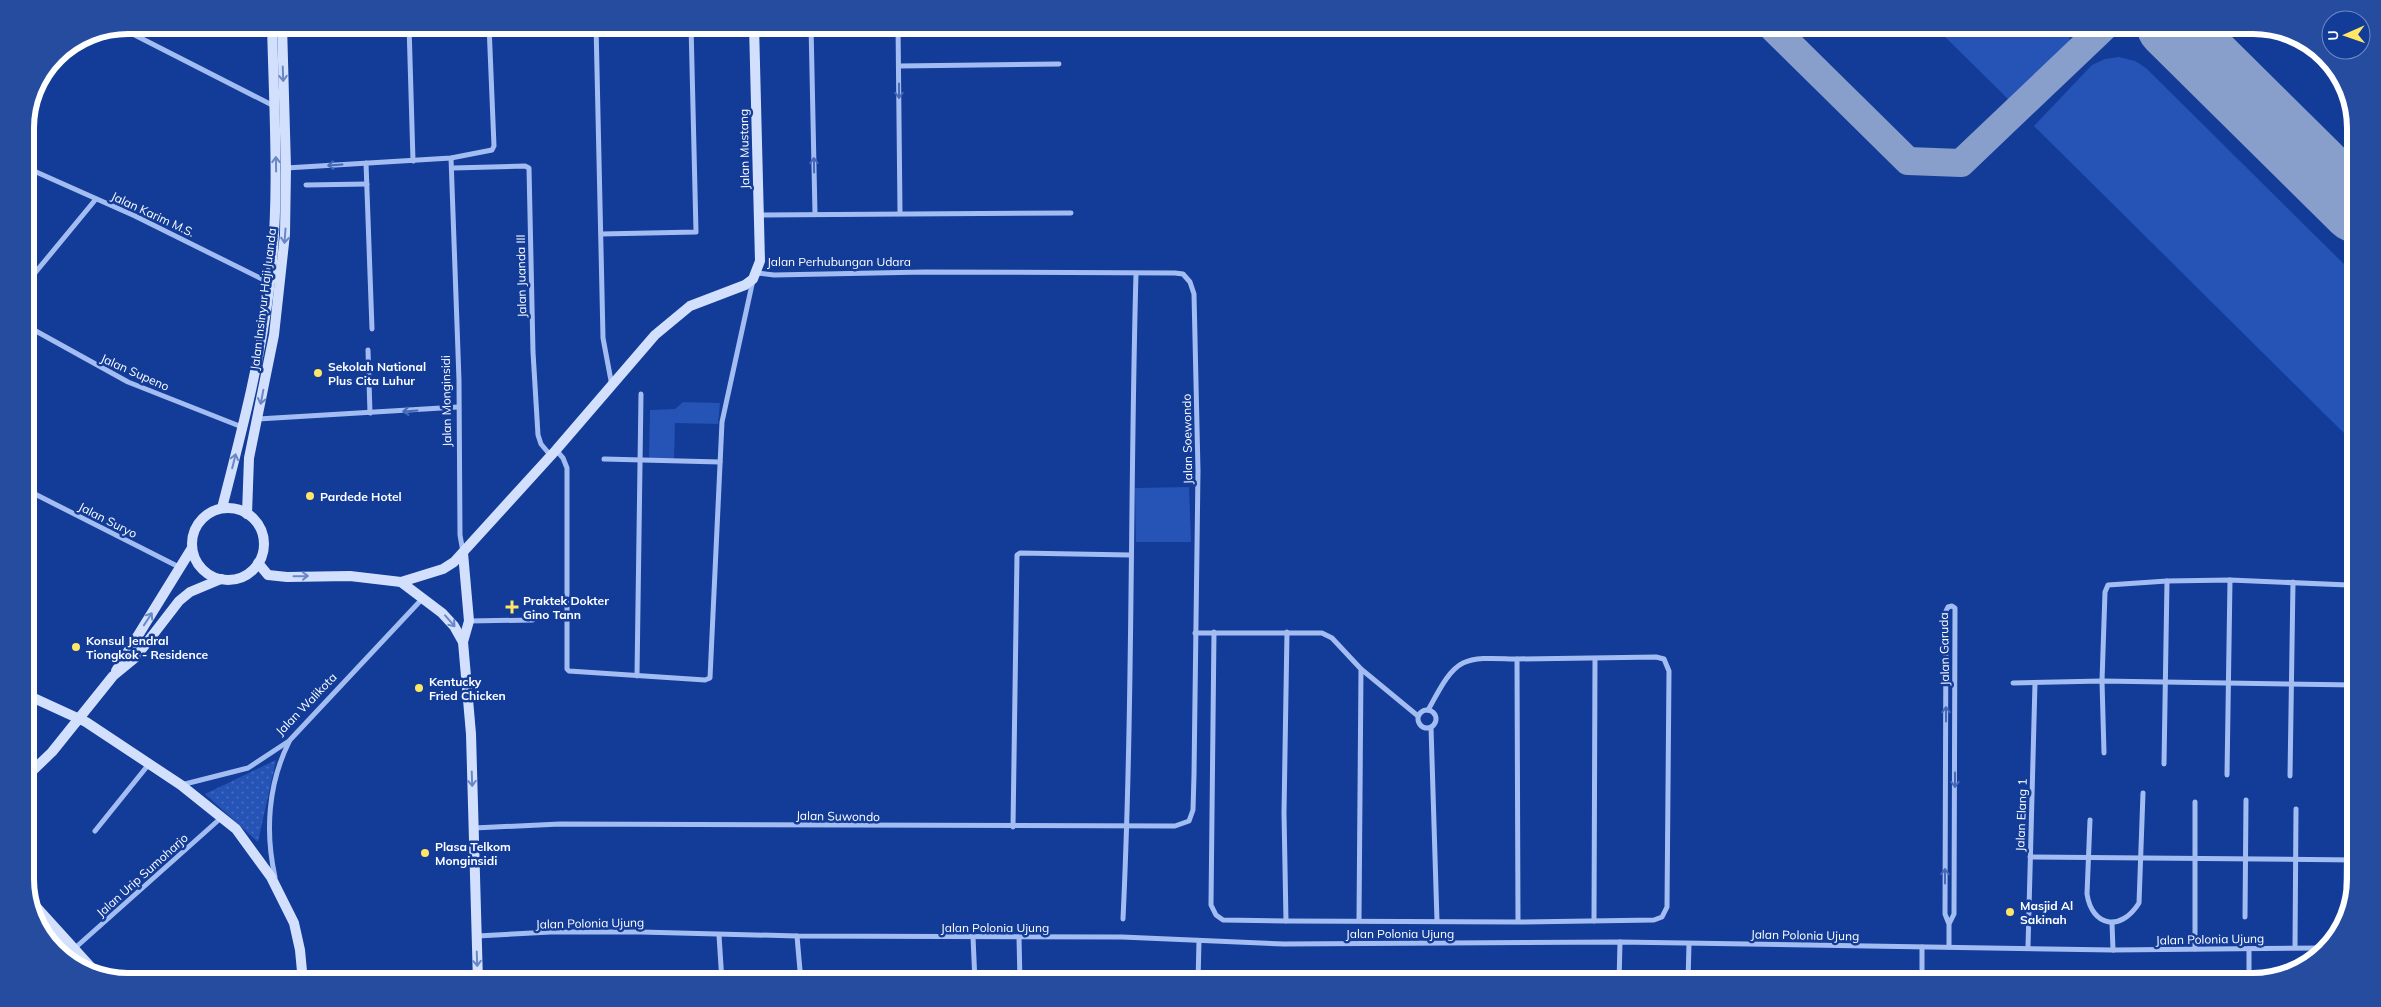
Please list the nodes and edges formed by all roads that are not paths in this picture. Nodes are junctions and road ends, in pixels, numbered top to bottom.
1 (136, 34) edge
2 (272, 34) edge
3 (282, 34) edge
4 (409, 34) edge
5 (489, 34) edge
6 (596, 34) edge
7 (691, 34) edge
8 (754, 34) edge
9 (811, 34) edge
10 (898, 34) edge
11 (1058, 64) dead end
12 (899, 66) junction
13 (274, 106) junction
14 (451, 158) junction
15 (413, 161) junction
16 (366, 163) junction
17 (286, 168) junction
18 (453, 168) junction
19 (34, 171) edge
20 (367, 184) junction
21 (306, 185) dead end
22 (96, 199) junction
23 (1071, 212) dead end
24 (900, 213) junction
25 (815, 214) junction
26 (758, 215) junction
27 (601, 234) junction
28 (34, 274) edge
29 (1136, 274) junction
30 (1184, 274) joint
31 (755, 276) junction
32 (270, 283) junction
33 (34, 329) edge
34 (372, 329) dead end
35 (368, 350) dead end
36 (612, 387) junction
37 (641, 394) dead end
38 (458, 407) junction
39 (370, 413) junction
40 (258, 420) junction
41 (242, 428) junction
42 (554, 453) junction
43 (604, 459) dead end
44 (639, 461) junction
45 (720, 462) junction
46 (34, 494) edge
47 (222, 508) junction
48 (247, 514) junction
49 (192, 548) junction
50 (463, 552) junction
51 (1130, 555) junction
52 (258, 563) junction
53 (181, 568) junction
54 (222, 580) junction
55 (2230, 580) junction
56 (2168, 581) junction
57 (401, 582) junction
58 (2293, 582) junction
59 (2347, 585) edge
60 (423, 597) junction
61 (533, 620) dead end
62 (469, 621) junction
63 (1214, 632) junction
64 (1287, 632) junction
65 (1196, 633) junction
66 (463, 642) junction
67 (1517, 659) junction
68 (1595, 659) junction
69 (1361, 670) junction
70 (113, 676) junction
71 (637, 676) junction
72 (2102, 681) junction
73 (2166, 682) junction
74 (2013, 683) dead end
75 (2036, 683) junction
76 (2229, 683) junction
77 (2291, 683) junction
78 (1946, 685) junction
79 (1955, 685) junction
80 (2347, 686) edge
81 (34, 698) edge
82 (1428, 710) junction
83 (1418, 716) junction
84 (79, 718) junction
85 (1431, 727) junction
86 (289, 741) junction
87 (2104, 753) dead end
88 (150, 764) junction
89 (2164, 764) dead end
90 (34, 769) edge
91 (2227, 774) dead end
92 (2290, 776) dead end
93 (181, 785) junction
94 (2143, 793) dead end
95 (1946, 798) junction
96 (1955, 798) junction
97 (2246, 800) dead end
98 (2195, 802) dead end
99 (2347, 802) edge
100 (2296, 809) dead end
101 (1193, 810) joint
102 (222, 817) junction
103 (2090, 820) dead end
104 (1013, 826) junction
105 (1128, 826) junction
106 (474, 828) junction
107 (95, 831) dead end
108 (2030, 857) junction
109 (2141, 857) junction
110 (2088, 858) junction
111 (2194, 858) junction
112 (2245, 858) junction
113 (2296, 858) junction
114 (2346, 860) junction
115 (2346, 888) dead end
116 (277, 889) junction
117 (39, 910) edge
118 (1945, 914) junction
119 (1954, 914) junction
120 (2245, 917) dead end
121 (1123, 920) dead end
122 (1359, 920) junction
123 (1286, 921) junction
124 (1594, 921) junction
125 (1437, 922) junction
126 (1518, 922) junction
127 (2112, 923) junction
128 (1949, 924) junction
129 (719, 935) junction
130 (476, 936) junction
131 (797, 936) junction
132 (973, 937) junction
133 (1019, 937) junction
134 (1199, 941) junction
135 (1620, 942) junction
136 (1689, 944) junction
137 (1922, 947) junction
138 (1949, 947) junction
139 (2295, 947) junction
140 (75, 948) junction
141 (2028, 948) junction
142 (2317, 948) edge
143 (2194, 949) junction
144 (2249, 949) junction
145 (2113, 950) junction
146 (72, 955) edge
147 (89, 965) edge
148 (302, 973) edge
149 (478, 973) edge
150 (721, 973) edge
151 (800, 973) edge
152 (975, 973) edge
153 (1020, 973) edge
154 (1198, 973) edge
155 (1619, 973) edge
156 (1688, 973) edge
157 (1922, 973) edge
158 (2249, 973) edge

1 - 13 street
2 - 13 main road, Jalan Insinyur Haji Juanda
3 -> 17 main road, Jalan Insinyur Haji Juanda
4 - 15 street
5 - 14 street
6 - 27 street
7 - 27 street
8 - 26 main road, Jalan Mustang
25 -> 9 street
10 - 12 street
11 - 12 street
12 -> 24 street
32 -> 13 main road, Jalan Insinyur Haji Juanda
14 - 15 street
14 - 18 street, Jalan Monginsidi
15 - 16 street
16 -> 17 street
16 - 20 street
17 -> 40 main road, Jalan Insinyur Haji Juanda
18 - 38 street, Jalan Monginsidi
18 - 42 street, Jalan Juanda III
19 - 22 street, Jalan Karim M.S.
20 - 21 street
20 - 34 street
22 - 28 street
22 - 32 street, Jalan Karim M.S.
23 - 24 street
24 - 25 street
25 - 26 street
26 - 31 main road, Jalan Mustang
27 - 36 street
29 - 30 street, Jalan Perhubungan Udara
29 - 31 street, Jalan Perhubungan Udara
29 - 51 street
30 - 65 street, Jalan Soewondo
31 - 36 main road, Jalan Perhubungan Udara
31 - 45 street
32 - 41 main road, Jalan Insinyur Haji Juanda
33 - 41 street, Jalan Supeno
35 - 39 street
36 - 42 main road, Jalan Perhubungan Udara
37 - 44 street
38 -> 39 street
38 - 50 street, Jalan Monginsidi
39 - 40 street
40 - 48 main road, Jalan Insinyur Haji Juanda
47 -> 41 main road, Jalan Insinyur Haji Juanda
42 - 50 main road, Jalan Perhubungan Udara
42 - 71 street
43 - 44 street
44 - 45 street
44 - 71 street
45 - 71 street
46 - 53 street, Jalan Suryo
47 - 48 main road
47 - 49 main road
48 - 52 main road
49 - 53 main road
49 - 54 main road
50 - 57 main road, Jalan Perhubungan Udara
50 - 62 main road, Jalan Monginsidi
51 - 104 street
51 - 105 street
52 - 54 main road
52 -> 57 main road, Jalan Monginsidi
70 -> 53 main road
54 - 70 main road
55 - 56 street
55 - 58 street
55 - 76 street
56 - 72 street
56 - 73 street
57 - 60 main road, Jalan Monginsidi
58 - 59 street
58 - 77 street
60 -> 66 main road, Jalan Monginsidi
60 - 86 street, Jalan Walikota
61 - 62 street
62 - 66 main road, Jalan Monginsidi
63 - 64 street
63 - 65 street
63 - 123 street
64 - 69 street
64 - 123 street
65 - 101 street, Jalan Soewondo
66 -> 106 main road, Jalan Monginsidi
67 - 68 street
67 - 82 street
67 - 126 street
68 - 124 street
68 - 124 street
69 - 83 street
69 - 122 street
70 - 84 main road
72 - 73 street
72 - 75 street
72 - 87 street
73 - 76 street
73 - 89 street
74 - 75 street
75 - 108 street, Jalan Elang 1
76 - 77 street
76 - 91 street
77 - 80 street
77 - 92 street
78 - 79 street
78 - 79 street, Jalan Garuda
95 -> 78 street, Jalan Garuda
79 -> 96 street, Jalan Garuda
81 - 84 main road
82 - 83 street
82 - 85 street
83 - 85 street
84 - 88 main road
84 - 90 main road
85 - 125 street
86 - 93 street, Jalan Walikota
86 - 116 street
88 - 93 main road
88 - 107 street
93 - 102 main road
94 - 109 street
95 - 96 street
118 -> 95 street, Jalan Garuda
96 - 119 street, Jalan Garuda
97 - 112 street
98 - 111 street
99 - 114 street
100 - 113 street
101 - 105 street, Jalan Suwondo
102 - 116 main road
102 - 140 street, Jalan Urip Sumoharjo
103 - 110 street
104 - 105 street, Jalan Suwondo
104 - 106 street, Jalan Suwondo
105 - 121 street
106 - 130 main road, Jalan Monginsidi
108 - 110 street
108 - 141 street, Jalan Elang 1
109 - 110 street
109 - 111 street
109 - 127 street
110 - 127 street
111 - 112 street
111 - 143 street
112 - 113 street
112 - 120 street
113 - 114 street
113 - 139 street
114 - 115 street
116 - 148 main road
117 - 140 main road
118 - 119 street
118 - 128 street, Jalan Garuda
119 - 128 street, Jalan Garuda
122 - 123 street
122 - 125 street
124 - 126 street
125 - 126 street
127 - 145 street
128 - 138 street, Jalan Garuda
129 - 130 street, Jalan Polonia Ujung
129 - 131 street, Jalan Polonia Ujung
129 - 150 street
130 -> 149 main road, Jalan Monginsidi
131 - 132 street, Jalan Polonia Ujung
131 - 151 street
132 - 133 street, Jalan Polonia Ujung
132 - 152 street
133 - 134 street, Jalan Polonia Ujung
133 - 153 street
134 - 135 street, Jalan Polonia Ujung
134 - 154 street
135 - 136 street, Jalan Polonia Ujung
135 - 155 street
136 - 137 street, Jalan Polonia Ujung
136 - 156 street
137 - 138 street, Jalan Polonia Ujung
137 - 157 street
138 - 141 street, Jalan Polonia Ujung
139 - 142 street, Jalan Polonia Ujung
139 - 144 street, Jalan Polonia Ujung
140 - 146 street
140 - 147 main road
141 - 145 street, Jalan Polonia Ujung
143 - 144 street, Jalan Polonia Ujung
143 - 145 street, Jalan Polonia Ujung
144 - 158 street

